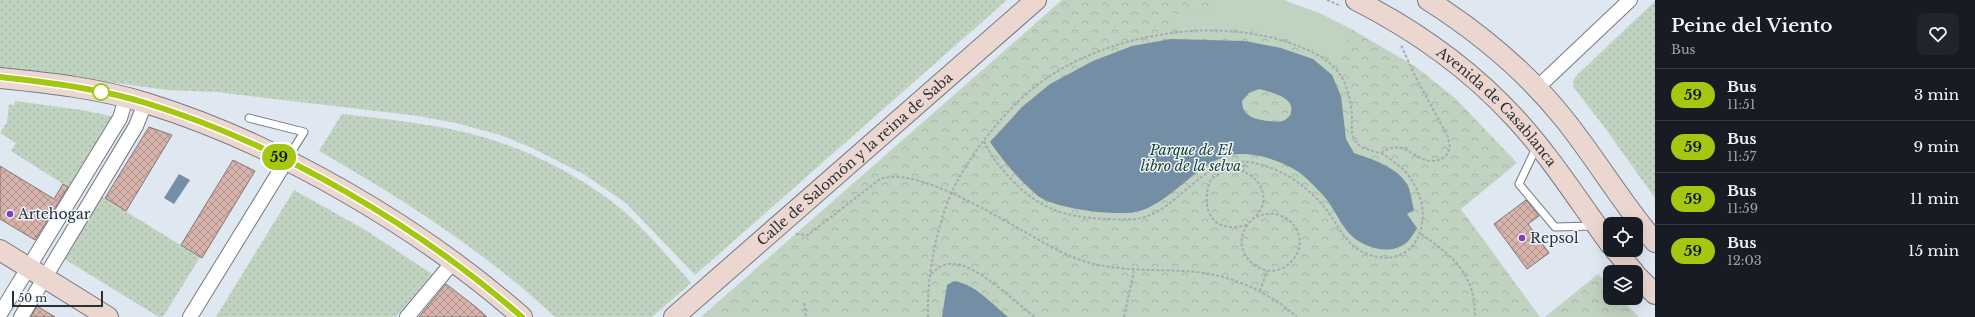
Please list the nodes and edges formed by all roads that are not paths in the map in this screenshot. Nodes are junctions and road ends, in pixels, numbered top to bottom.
1 (1036, 0) edge
2 (1428, 0) edge
3 (1630, 0) edge
4 (1352, 4) edge
5 (0, 78) edge
6 (1538, 88) junction
7 (126, 98) junction
8 (145, 103) junction
9 (249, 118) dead end
10 (118, 121) junction
11 (136, 126) junction
12 (1537, 146) junction
13 (286, 161) junction
14 (1597, 226) junction
15 (1603, 234) edge
16 (1655, 242) edge
17 (0, 250) edge
18 (1621, 257) edge
19 (453, 262) junction
20 (1628, 265) edge
21 (29, 268) junction
22 (46, 278) junction
23 (1643, 282) edge
24 (1655, 294) edge
25 (0, 314) edge
26 (20, 317) edge
27 (108, 317) edge
28 (190, 317) edge
29 (407, 317) edge
30 (522, 317) edge
31 (674, 317) edge

1 - 31 street, Calle de Salomón y la reina de Saba
2 - 6 street
3 - 6 street
4 - 12 street, Avenida de Casablanca
5 - 7 street
6 - 16 street
7 - 8 street
7 - 10 street
8 - 11 street
8 - 13 street
9 - 13 lane
10 - 11 street
10 - 21 street
11 - 22 street
12 - 14 street, Avenida de Casablanca
12 - 14 lane
13 - 19 street
13 - 28 street
14 - 15 street, Avenida de Casablanca
17 - 21 street
18 - 20 street
19 - 29 street
19 - 30 street
21 - 22 street
21 - 25 street
22 - 26 street
22 - 27 street
23 - 24 street

